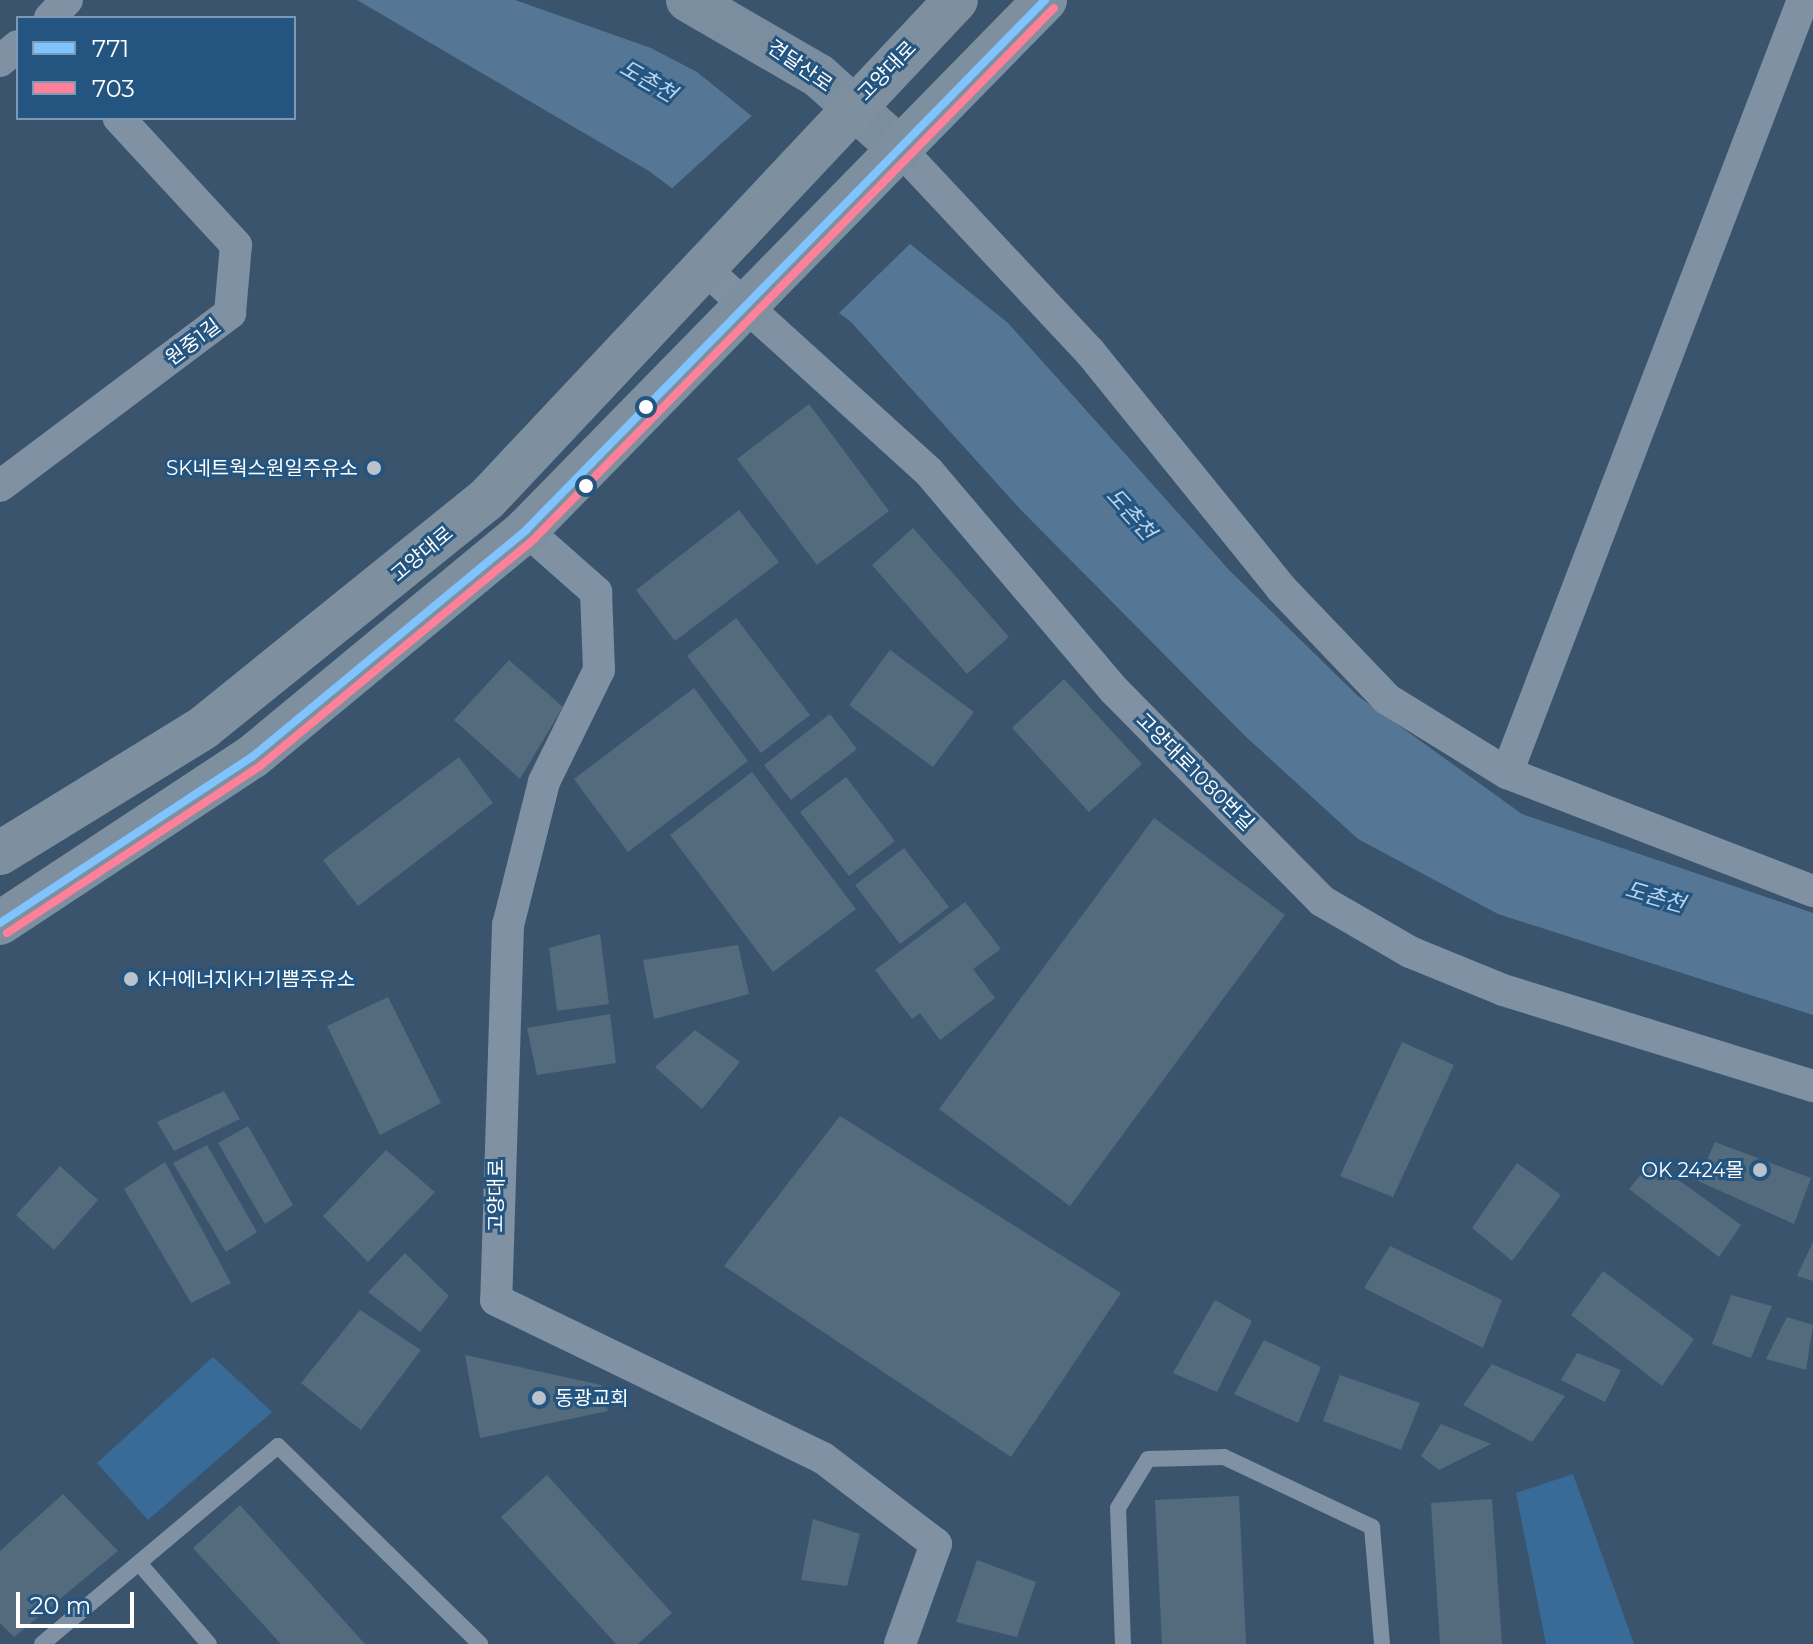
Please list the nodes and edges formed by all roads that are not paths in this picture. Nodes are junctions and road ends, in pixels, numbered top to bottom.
1 (67, 0) edge
2 (688, 0) edge
3 (956, 0) edge
4 (1045, 0) edge
5 (1803, 0) edge
6 (52, 16) edge
7 (16, 48) edge
8 (0, 61) edge
9 (853, 106) junction
10 (121, 120) edge
11 (900, 149) junction
12 (710, 259) junction
13 (758, 294) junction
14 (0, 486) edge
15 (526, 530) junction
16 (1507, 773) junction
17 (0, 853) edge
18 (1813, 891) edge
19 (0, 923) edge
20 (1813, 1086) edge
21 (139, 1563) junction
22 (42, 1644) edge
23 (209, 1644) edge
24 (480, 1644) edge
25 (900, 1644) edge
26 (1123, 1644) edge
27 (1382, 1644) edge

1 - 6 street
2 - 9 street, 견달산로
3 - 9 main road, 고양대로
4 - 11 main road
5 - 16 street
7 - 8 street
9 - 11 street, 견달산로
9 - 12 main road, 고양대로
10 - 14 street, 원중1길
11 - 13 main road
11 - 16 street
12 - 13 street, 고양대로1080번길
12 - 17 main road, 고양대로
13 - 15 main road
13 - 20 street, 고양대로1080번길
15 - 19 main road
15 - 25 street, 고양대로
16 - 18 street
21 - 22 lane
21 - 23 lane
21 - 24 lane
26 - 27 lane

